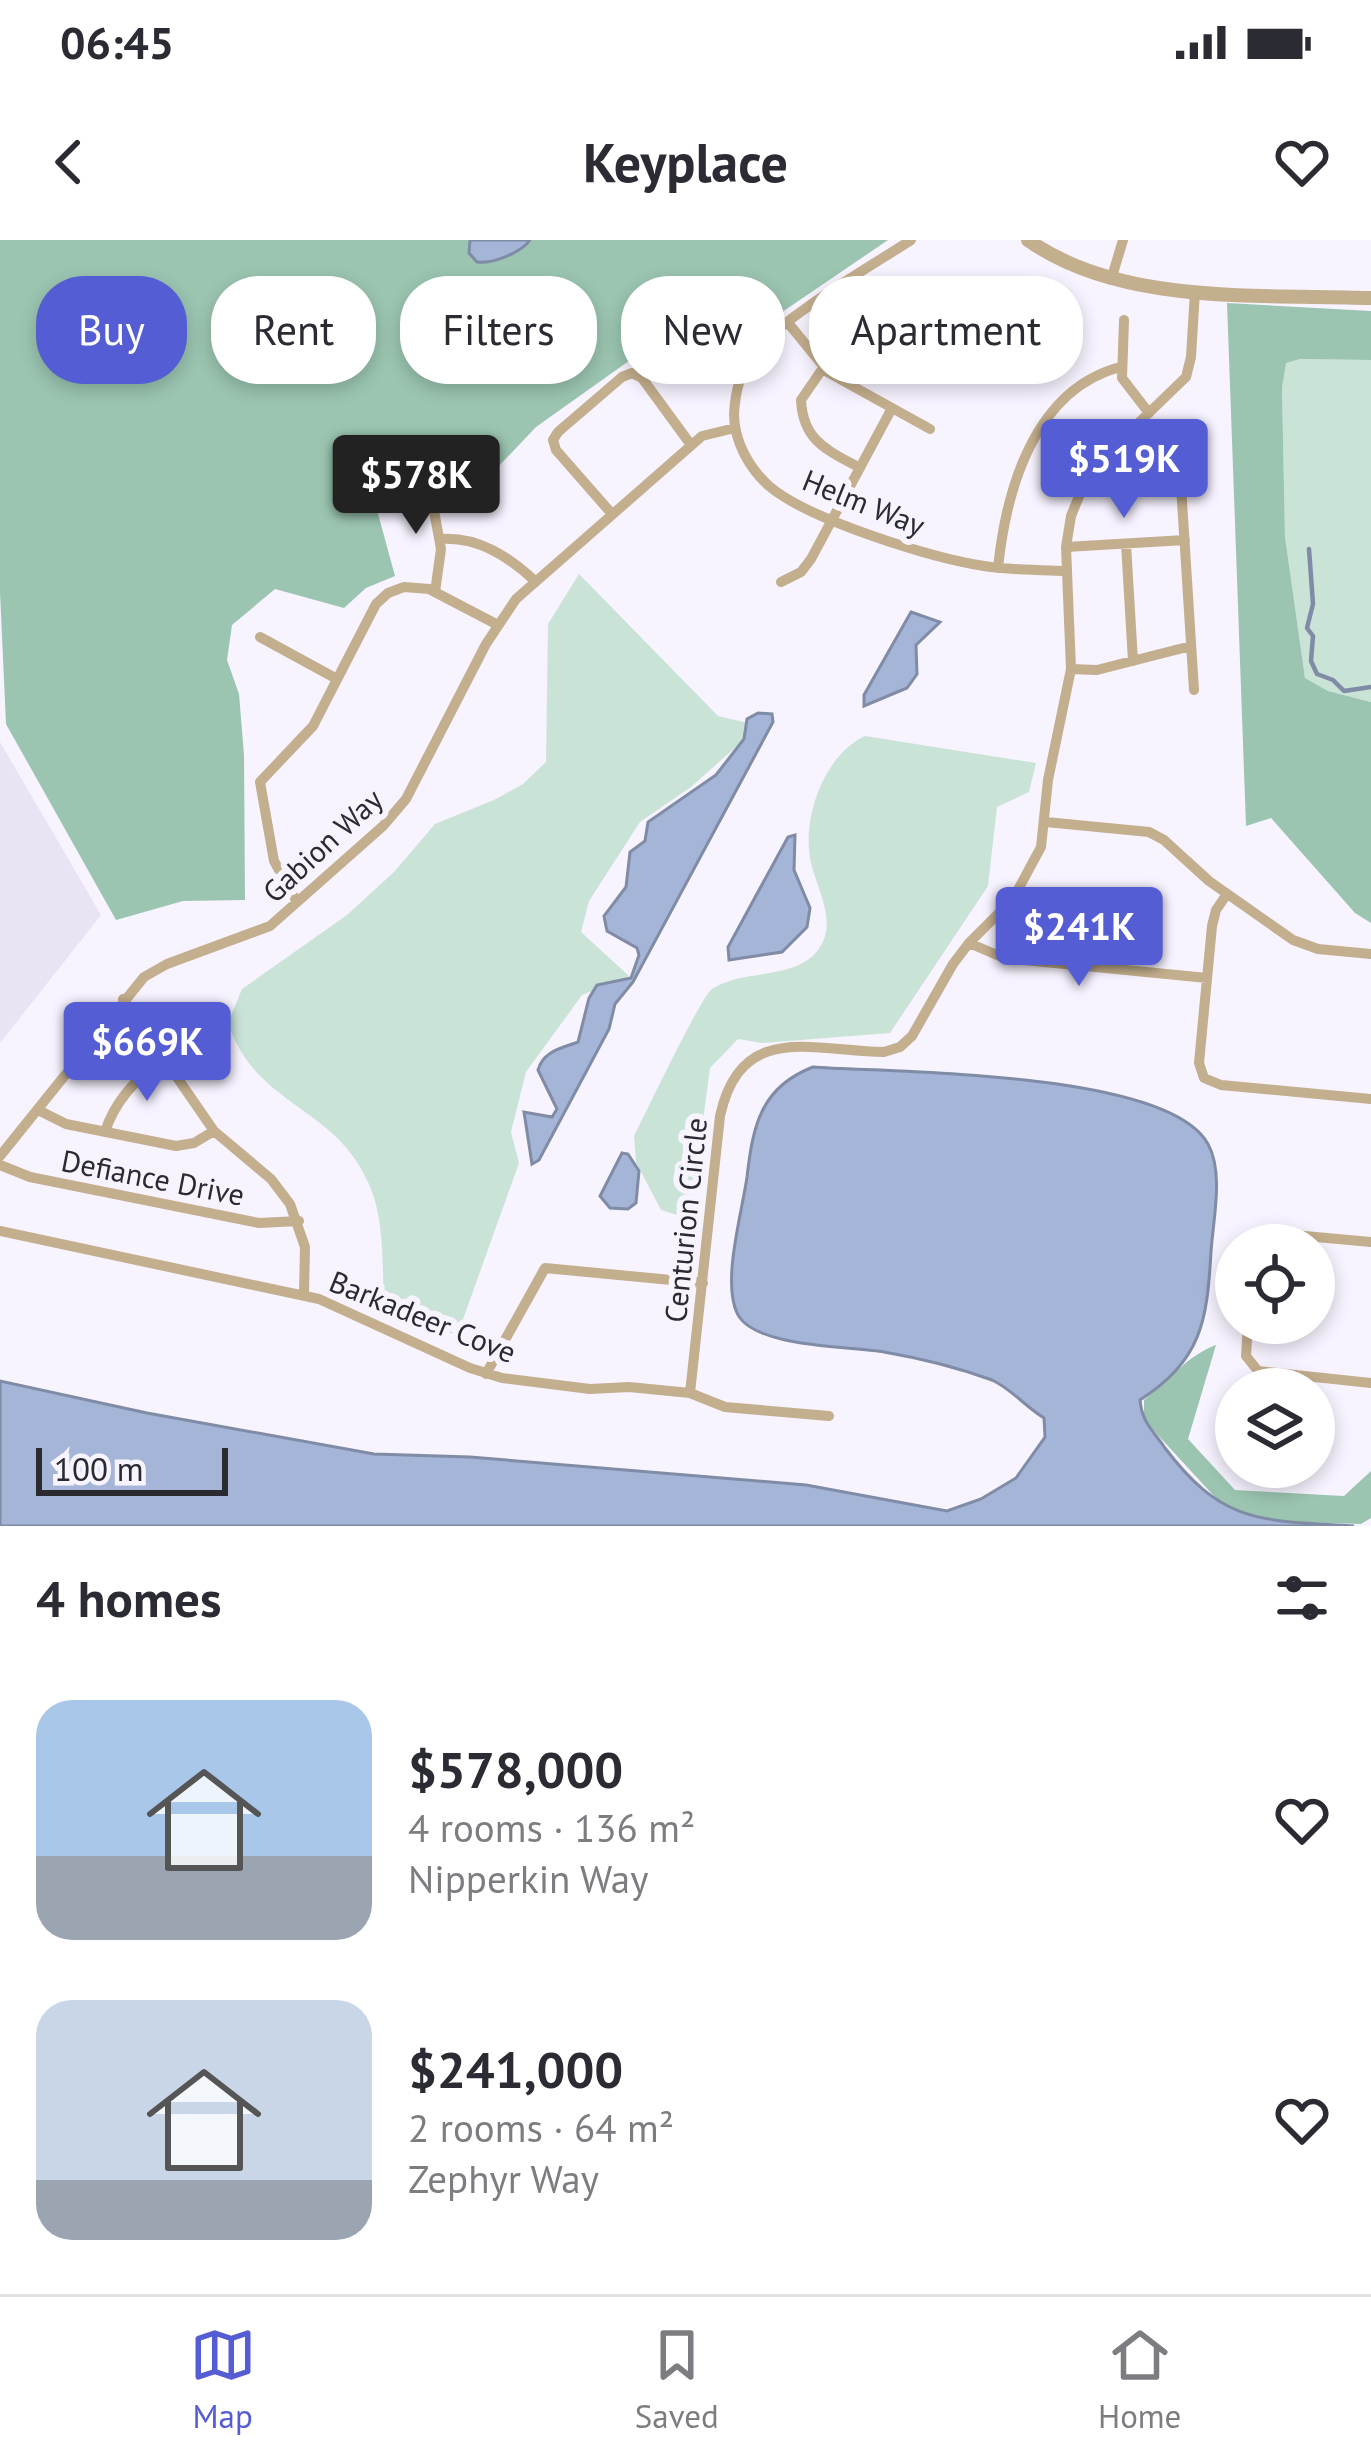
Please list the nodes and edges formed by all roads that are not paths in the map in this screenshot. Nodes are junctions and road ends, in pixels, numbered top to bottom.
1 (911, 240) edge
2 (1028, 240) edge
3 (1123, 240) edge
4 (1111, 280) junction
5 (1195, 291) junction
6 (1371, 298) edge
7 (1124, 320) dead end
8 (789, 324) junction
9 (809, 350) edge
10 (1120, 367) junction
11 (812, 384) edge
12 (851, 384) edge
13 (892, 408) junction
14 (1149, 413) junction
15 (735, 428) junction
16 (1132, 428) junction
17 (930, 429) dead end
18 (692, 445) junction
19 (860, 468) junction
20 (429, 484) dead end
21 (612, 514) junction
22 (833, 518) junction
23 (440, 539) junction
24 (1185, 540) junction
25 (1126, 544) junction
26 (1066, 548) junction
27 (998, 568) junction
28 (1067, 571) junction
29 (535, 581) junction
30 (781, 582) dead end
31 (435, 592) junction
32 (498, 625) junction
33 (260, 637) dead end
34 (1191, 646) junction
35 (1133, 661) junction
36 (1071, 669) junction
37 (337, 679) junction
38 (1194, 690) dead end
39 (1046, 822) junction
40 (1227, 894) junction
41 (297, 902) junction
42 (969, 943) junction
43 (1371, 954) edge
44 (1207, 978) junction
45 (123, 999) junction
46 (165, 1058) junction
47 (1371, 1099) edge
48 (38, 1110) junction
49 (214, 1130) junction
50 (105, 1132) junction
51 (0, 1161) edge
52 (299, 1222) junction
53 (0, 1231) edge
54 (1335, 1238) edge
55 (1371, 1241) edge
56 (703, 1282) junction
57 (304, 1294) junction
58 (1247, 1344) edge
59 (486, 1374) junction
60 (1371, 1383) edge
61 (690, 1393) junction
62 (830, 1416) dead end

1 - 8 street
2 - 4 street
3 - 4 street
4 - 5 street
5 - 6 street
5 - 14 street, Centurion Circle
7 - 10 street
8 - 9 street
8 - 15 street
10 - 14 street
10 - 27 street
11 - 19 street
12 - 13 street
13 - 17 street
13 - 19 street
14 - 16 street, Centurion Circle
15 - 18 street, Gabion Way
15 - 22 street, Helm Way
16 - 24 street
16 - 26 street, Centurion Circle
18 - 21 street, Gabion Way
18 - 21 street
19 - 22 street
20 - 23 street
21 - 29 street, Gabion Way
22 - 27 street, Helm Way
22 - 30 street
23 - 29 street
23 - 31 street
24 - 25 street
24 - 34 street
25 - 26 street
25 - 35 street
26 - 28 street, Centurion Circle
27 - 28 street, Helm Way
28 - 36 street, Centurion Circle
29 - 32 street, Gabion Way
31 - 32 street
31 - 37 street
32 - 41 street, Gabion Way
33 - 37 street
34 - 35 street
34 - 38 street
35 - 36 street
36 - 39 street, Centurion Circle
37 - 41 street
39 - 40 street
39 - 42 street, Centurion Circle
40 - 43 street
40 - 44 street
41 - 45 street, Gabion Way
42 - 44 street
42 - 56 street, Centurion Circle
44 - 47 street
45 - 46 street
45 - 48 street, Gabion Way
46 - 49 street
46 - 50 street
48 - 50 street
48 - 51 street, Gabion Way
49 - 50 street
49 - 52 street
51 - 52 street, Defiance Drive
52 - 57 street
53 - 57 street, Barkadeer Cove
54 - 55 street
56 - 59 street
56 - 61 street, Centurion Circle
57 - 59 street, Barkadeer Cove
58 - 60 street
59 - 61 street, Barkadeer Cove
61 - 62 street, Barkadeer Cove

